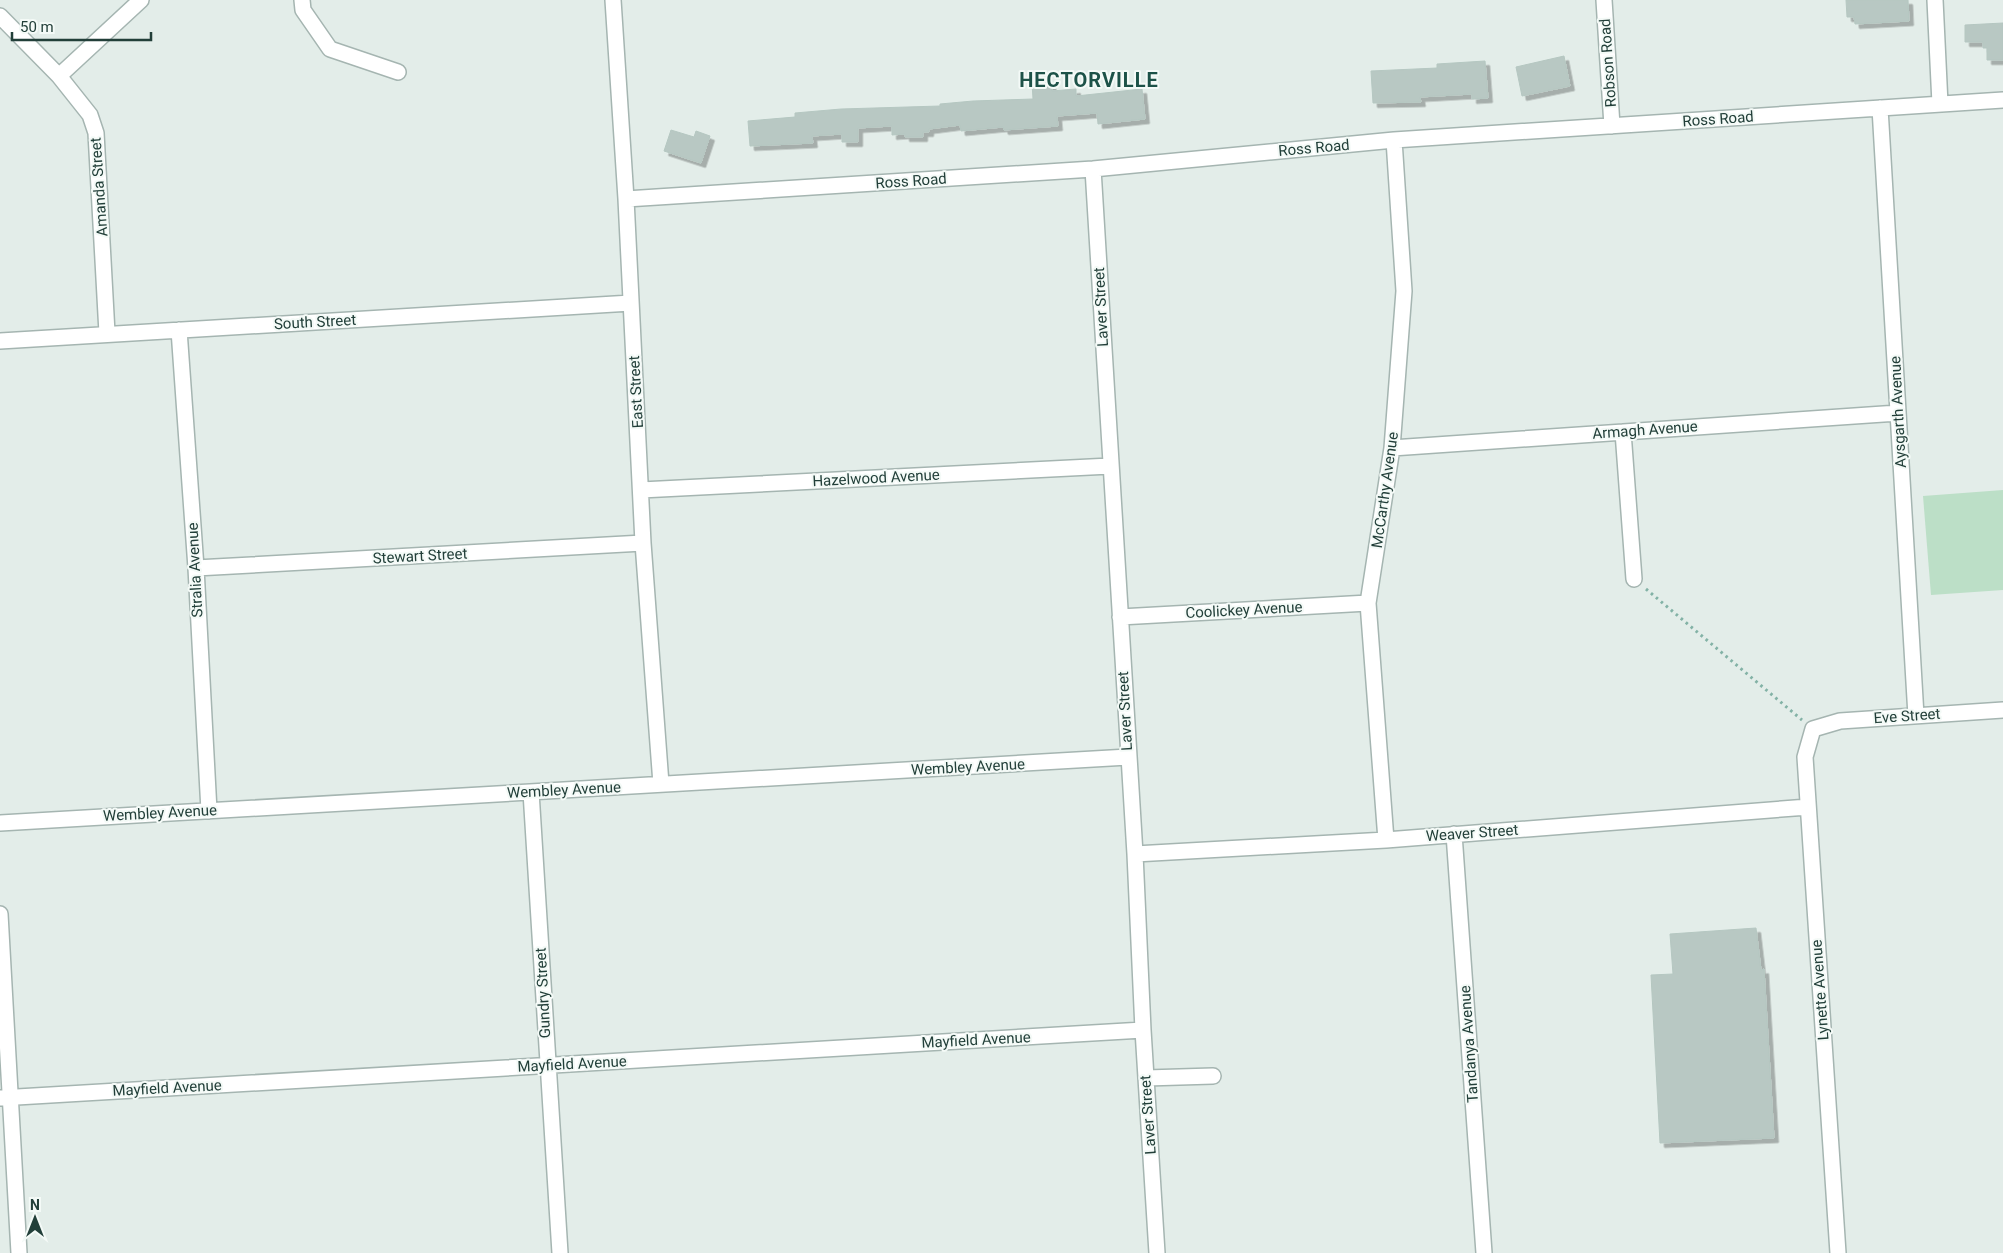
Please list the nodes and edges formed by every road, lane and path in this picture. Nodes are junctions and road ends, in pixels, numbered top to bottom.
1 (141, 0) edge
2 (302, 0) edge
3 (613, 0) edge
4 (1604, 0) edge
5 (1935, 0) edge
6 (0, 16) edge
7 (398, 72) dead end
8 (59, 76) junction
9 (2003, 100) edge
10 (1940, 104) junction
11 (1880, 108) junction
12 (1612, 126) junction
13 (1394, 140) junction
14 (1093, 169) junction
15 (626, 199) junction
16 (630, 303) junction
17 (179, 330) junction
18 (108, 333) junction
19 (0, 340) edge
20 (1898, 413) junction
21 (1623, 432) junction
22 (1392, 448) junction
23 (1110, 466) junction
24 (641, 490) junction
25 (643, 543) junction
26 (196, 568) junction
27 (1634, 579) joint
28 (1368, 603) junction
29 (1120, 617) junction
30 (2003, 710) edge
31 (1916, 716) junction
32 (1813, 729) junction
33 (1128, 757) junction
34 (661, 784) junction
35 (531, 792) junction
36 (1808, 807) junction
37 (209, 811) junction
38 (0, 823) edge
39 (1454, 834) junction
40 (1386, 840) junction
41 (1135, 854) junction
42 (0, 914) edge
43 (1143, 1030) junction
44 (547, 1065) junction
45 (1212, 1076) dead end
46 (1146, 1078) junction
47 (6, 1097) edge
48 (19, 1253) edge
49 (560, 1253) edge
50 (1157, 1253) edge
51 (1484, 1253) edge
52 (1838, 1253) edge

1 - 8 street
2 - 7 street
3 - 15 street, East Street
4 - 12 street, Robson Road
5 - 10 street
6 - 8 street, Amanda Street
8 - 18 street, Amanda Street
9 - 10 street, Ross Road
10 - 11 street, Ross Road
11 - 12 street, Ross Road
11 - 20 street, Aysgarth Avenue
12 - 13 street, Ross Road
13 - 14 street, Ross Road
13 - 22 street, McCarthy Avenue
14 - 15 street, Ross Road
14 - 23 street, Laver Street
15 - 16 street, East Street
16 - 17 street, South Street
16 - 24 street, East Street
17 - 18 street, South Street
17 - 26 street, Stralia Avenue
18 - 19 street, South Street
20 - 21 street, Armagh Avenue
20 - 31 street, Aysgarth Avenue
21 - 22 street, Armagh Avenue
21 - 27 street
22 - 28 street, McCarthy Avenue
23 - 24 street, Hazelwood Avenue
23 - 29 street, Laver Street
24 - 25 street, East Street
25 - 26 street, Stewart Street
25 - 34 street, East Street
26 - 37 street, Stralia Avenue
27 - 32 path
28 - 29 street, Coolickey Avenue
28 - 40 street, McCarthy Avenue
29 - 33 street, Laver Street
30 - 31 street, Eve Street
31 - 32 street, Eve Street
32 - 36 street, Lynette Avenue
33 - 34 street, Wembley Avenue
33 - 41 street, Laver Street
34 - 35 street, Wembley Avenue
35 - 37 street, Wembley Avenue
35 - 44 street, Gundry Street
36 - 39 street, Weaver Street
36 - 52 street, Lynette Avenue
37 - 38 street, Wembley Avenue
39 - 40 street, Weaver Street
39 - 51 street, Tandanya Avenue
40 - 41 street, Weaver Street
41 - 43 street, Laver Street
42 - 47 street
43 - 44 street, Mayfield Avenue
43 - 46 street, Laver Street
44 - 47 street, Mayfield Avenue
44 - 49 street, Gundry Street
45 - 46 street
46 - 50 street, Laver Street
47 - 48 street

